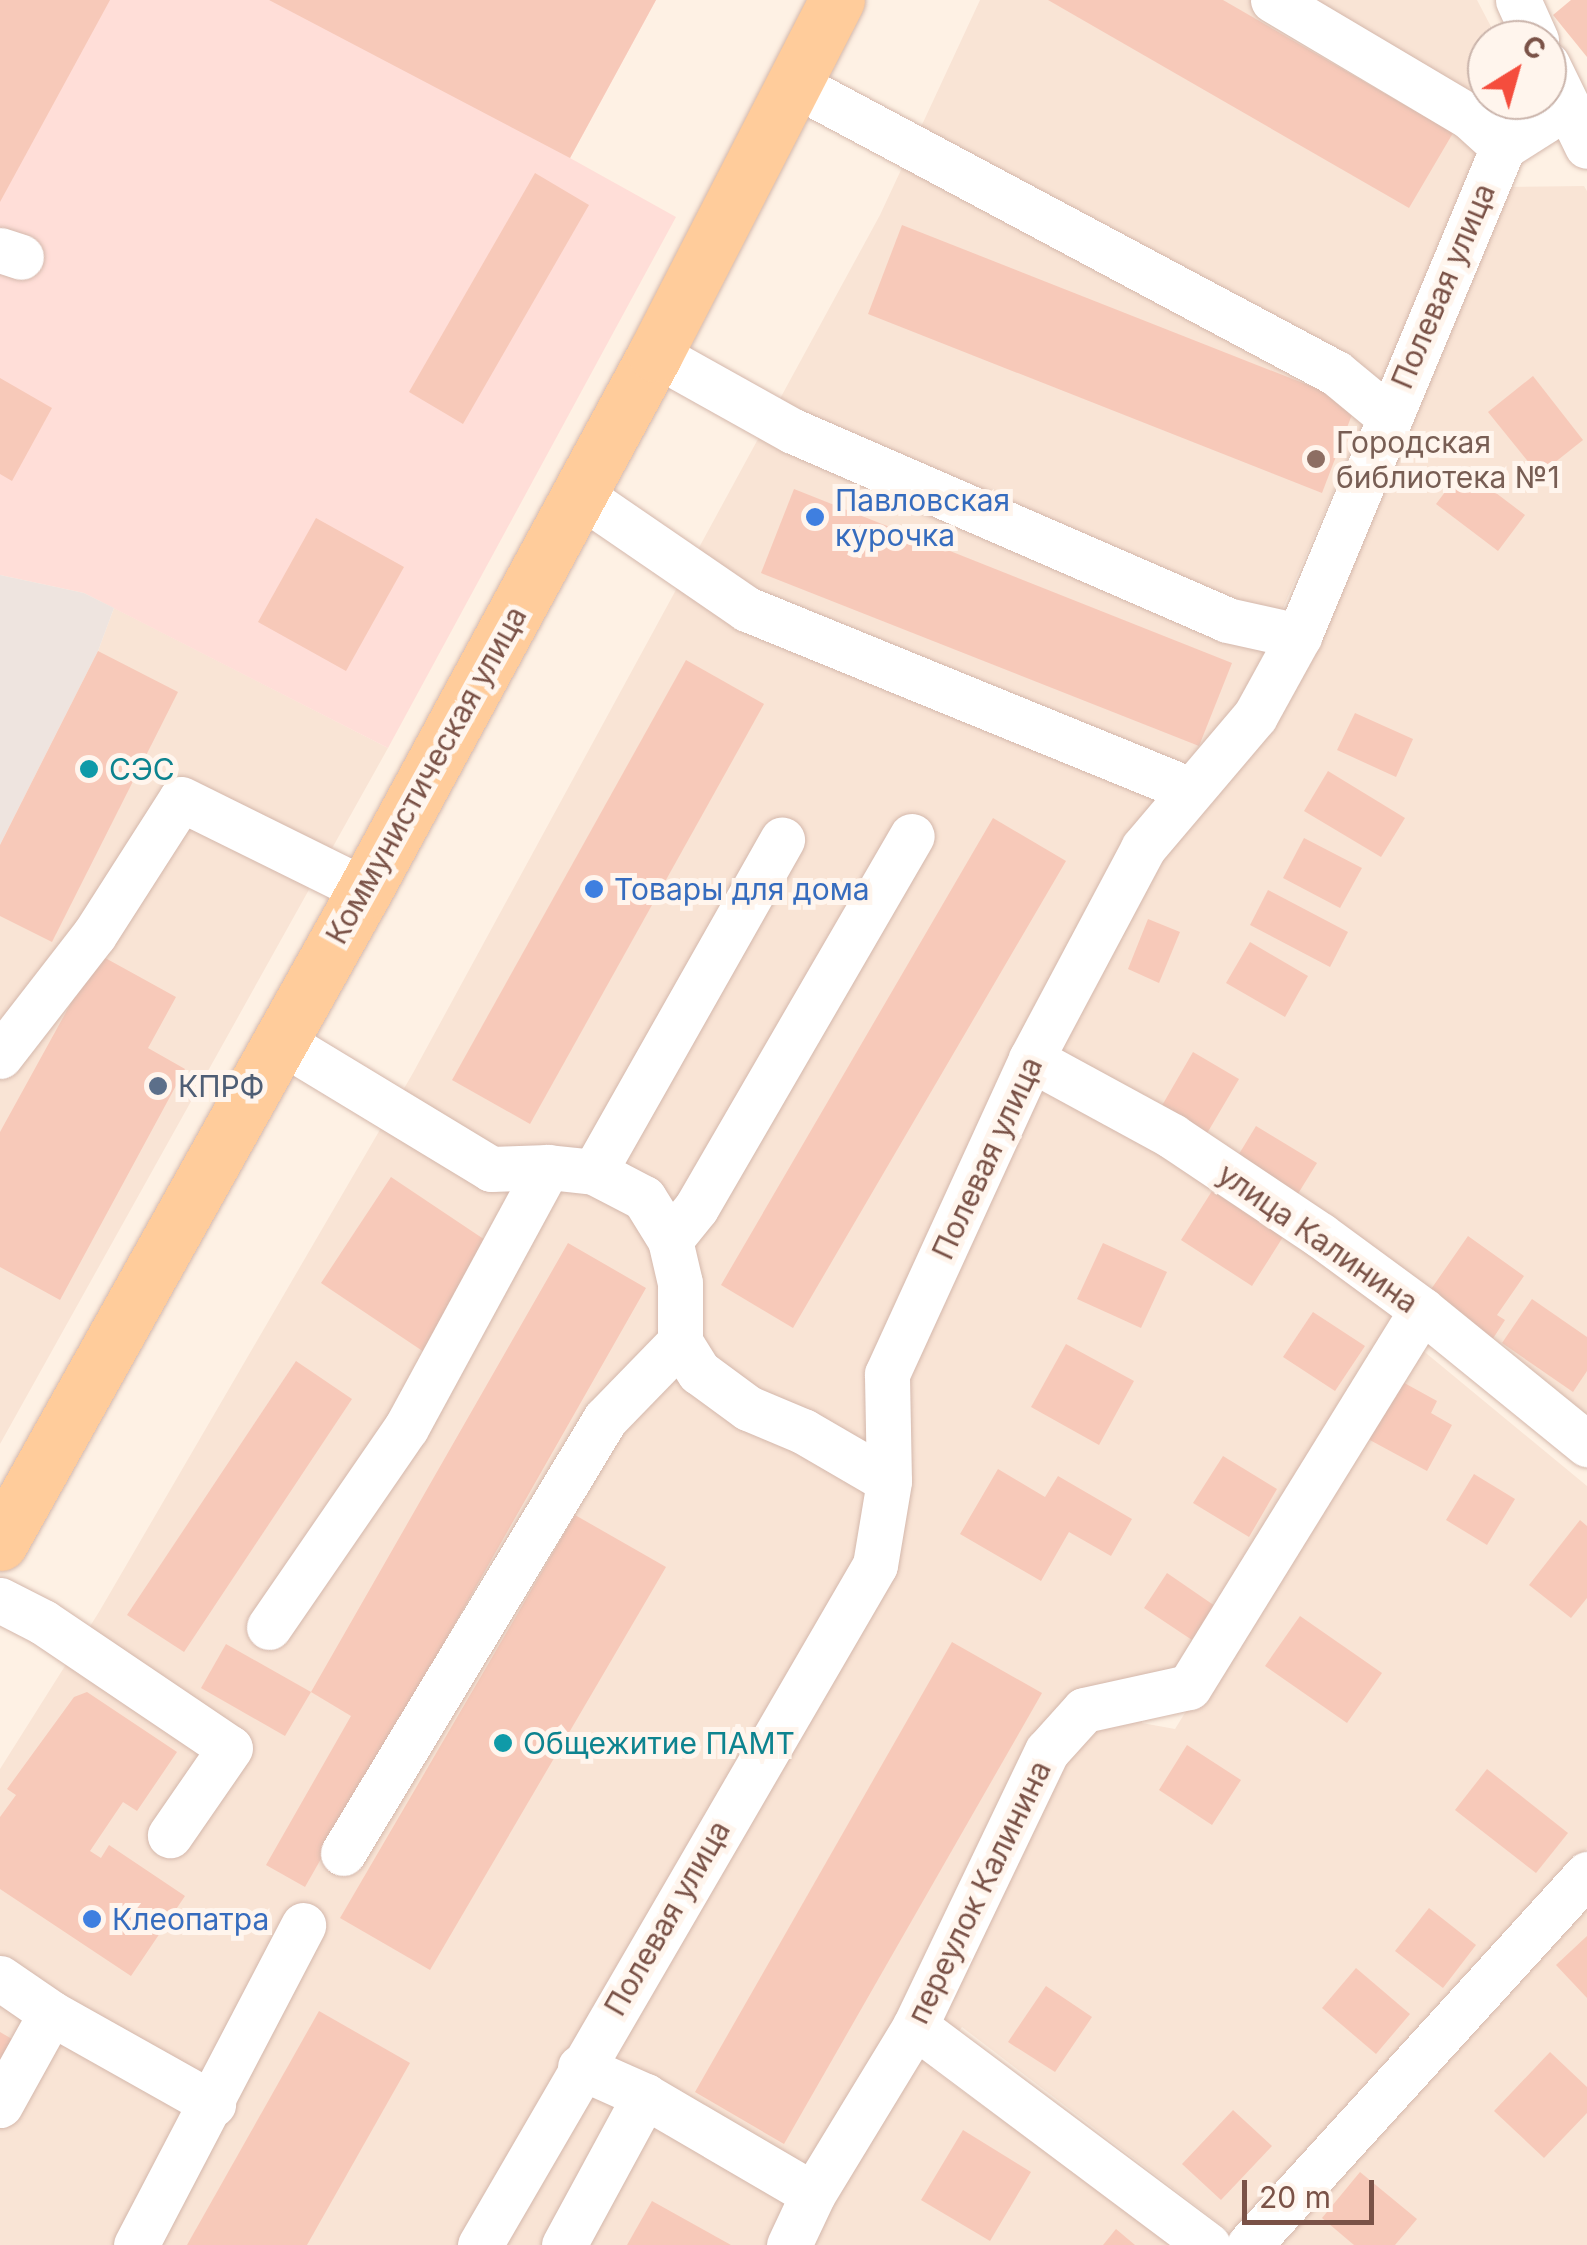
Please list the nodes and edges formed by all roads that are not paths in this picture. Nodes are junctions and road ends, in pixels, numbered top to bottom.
1 (837, 0) edge
2 (1273, 0) edge
3 (794, 84) junction
4 (1567, 109) edge
5 (1546, 120) edge
6 (1587, 146) edge
7 (1503, 147) junction
8 (655, 354) junction
9 (1387, 415) junction
10 (579, 494) junction
11 (1299, 636) junction
12 (1191, 790) junction
13 (912, 836) dead end
14 (782, 840) dead end
15 (365, 890) junction
16 (280, 1041) junction
17 (0, 1056) edge
18 (1031, 1059) junction
19 (548, 1167) junction
20 (594, 1172) junction
21 (670, 1240) junction
22 (1422, 1310) junction
23 (680, 1342) junction
24 (1587, 1444) edge
25 (889, 1482) junction
26 (0, 1542) edge
27 (0, 1600) edge
28 (269, 1627) dead end
29 (170, 1835) dead end
30 (343, 1853) dead end
31 (1587, 1874) edge
32 (303, 1925) dead end
33 (0, 1978) edge
34 (51, 2014) junction
35 (915, 2026) junction
36 (580, 2067) junction
37 (645, 2096) junction
38 (213, 2104) junction
39 (0, 2105) edge
40 (813, 2194) junction
41 (136, 2245) edge
42 (480, 2245) edge
43 (564, 2245) edge
44 (788, 2245) edge
45 (1208, 2245) edge
46 (1249, 2245) edge

1 - 3 main road, Коммунистическая улица
2 - 7 street
3 - 8 main road, Коммунистическая улица
3 - 9 street
4 - 6 street
5 - 7 street, Полевая улица
7 - 9 street, Полевая улица
8 - 10 main road, Коммунистическая улица
8 - 11 street
9 - 11 street, Полевая улица
10 - 12 street
10 - 15 main road, Коммунистическая улица
11 - 12 street, Полевая улица
12 - 18 street, Полевая улица
13 - 21 street
14 - 20 street
15 - 16 main road, Коммунистическая улица
15 - 17 street
16 - 19 street
16 - 26 main road, Коммунистическая улица
18 - 22 street, улица Калинина
18 - 25 street, Полевая улица
19 - 20 street
19 - 28 street
20 - 21 street
21 - 23 street
22 - 24 street, улица Калинина
22 - 35 street, переулок Калинина
23 - 25 street
23 - 30 street
25 - 36 street, Полевая улица
27 - 29 street
31 - 46 street
32 - 38 street
33 - 34 street
34 - 38 street
34 - 39 street
35 - 40 street, переулок Калинина
35 - 45 street
36 - 37 street
36 - 42 street, Полевая улица
37 - 40 street
37 - 43 street
38 - 41 street
40 - 44 street, переулок Калинина

